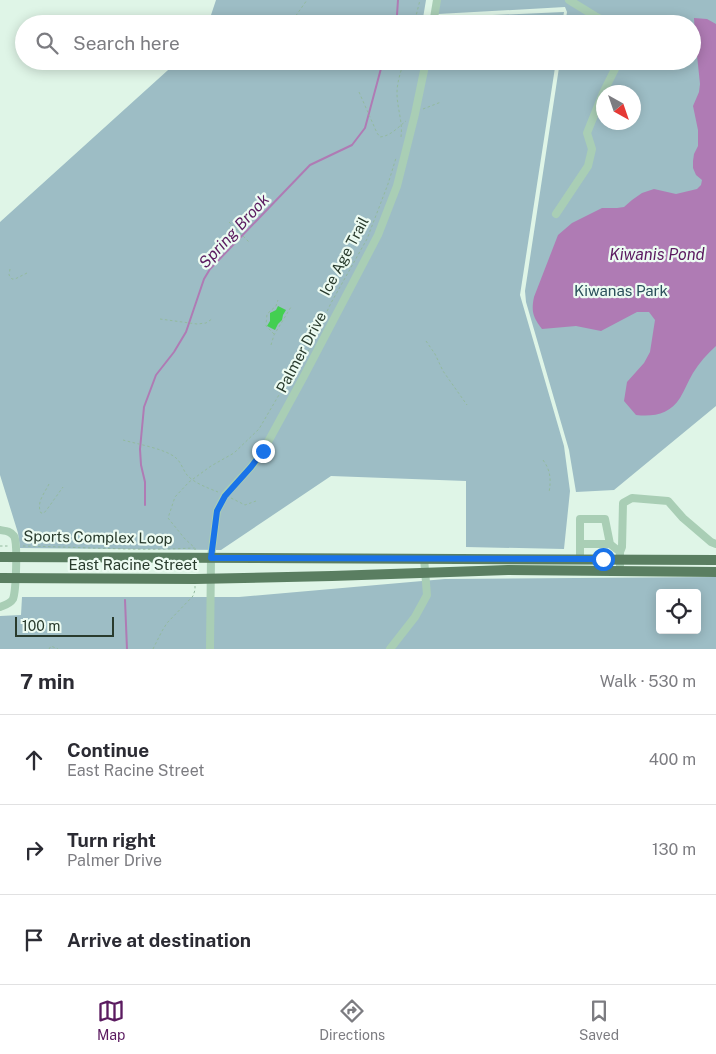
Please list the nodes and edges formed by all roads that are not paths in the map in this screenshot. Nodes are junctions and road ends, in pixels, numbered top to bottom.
1 (437, 0) edge
2 (569, 0) edge
3 (434, 15) edge
4 (593, 15) edge
5 (424, 70) edge
6 (614, 70) edge
7 (556, 214) dead end
8 (0, 530) edge
9 (580, 544) junction
10 (610, 544) junction
11 (716, 544) edge
12 (620, 556) junction
13 (0, 557) edge
14 (17, 557) junction
15 (211, 558) junction
16 (424, 558) junction
17 (580, 559) junction
18 (716, 560) edge
19 (620, 571) junction
20 (716, 572) edge
21 (426, 573) junction
22 (0, 578) edge
23 (15, 578) junction
24 (211, 578) junction
25 (0, 607) edge
26 (210, 649) edge
27 (390, 649) edge

1 - 3 street
2 - 4 street
5 - 15 street, Palmer Drive
6 - 7 street
8 - 14 street
9 - 10 street
9 - 10 street
9 - 17 street
10 - 12 street
11 - 12 street
12 - 17 main road, East Racine Street
12 - 18 main road, East Racine Street
12 - 19 street
13 - 14 main road, East Racine Street
14 - 15 main road, East Racine Street
14 - 23 street
15 - 16 main road, East Racine Street
15 - 24 street, Palmer Drive
16 - 17 main road, East Racine Street
16 - 21 street
19 - 20 main road, East Racine Street
19 - 21 main road, East Racine Street
21 - 24 main road, East Racine Street
21 - 27 street
22 - 23 main road, East Racine Street
23 - 24 main road, East Racine Street
23 - 25 street
24 - 26 street, Palmer Drive

